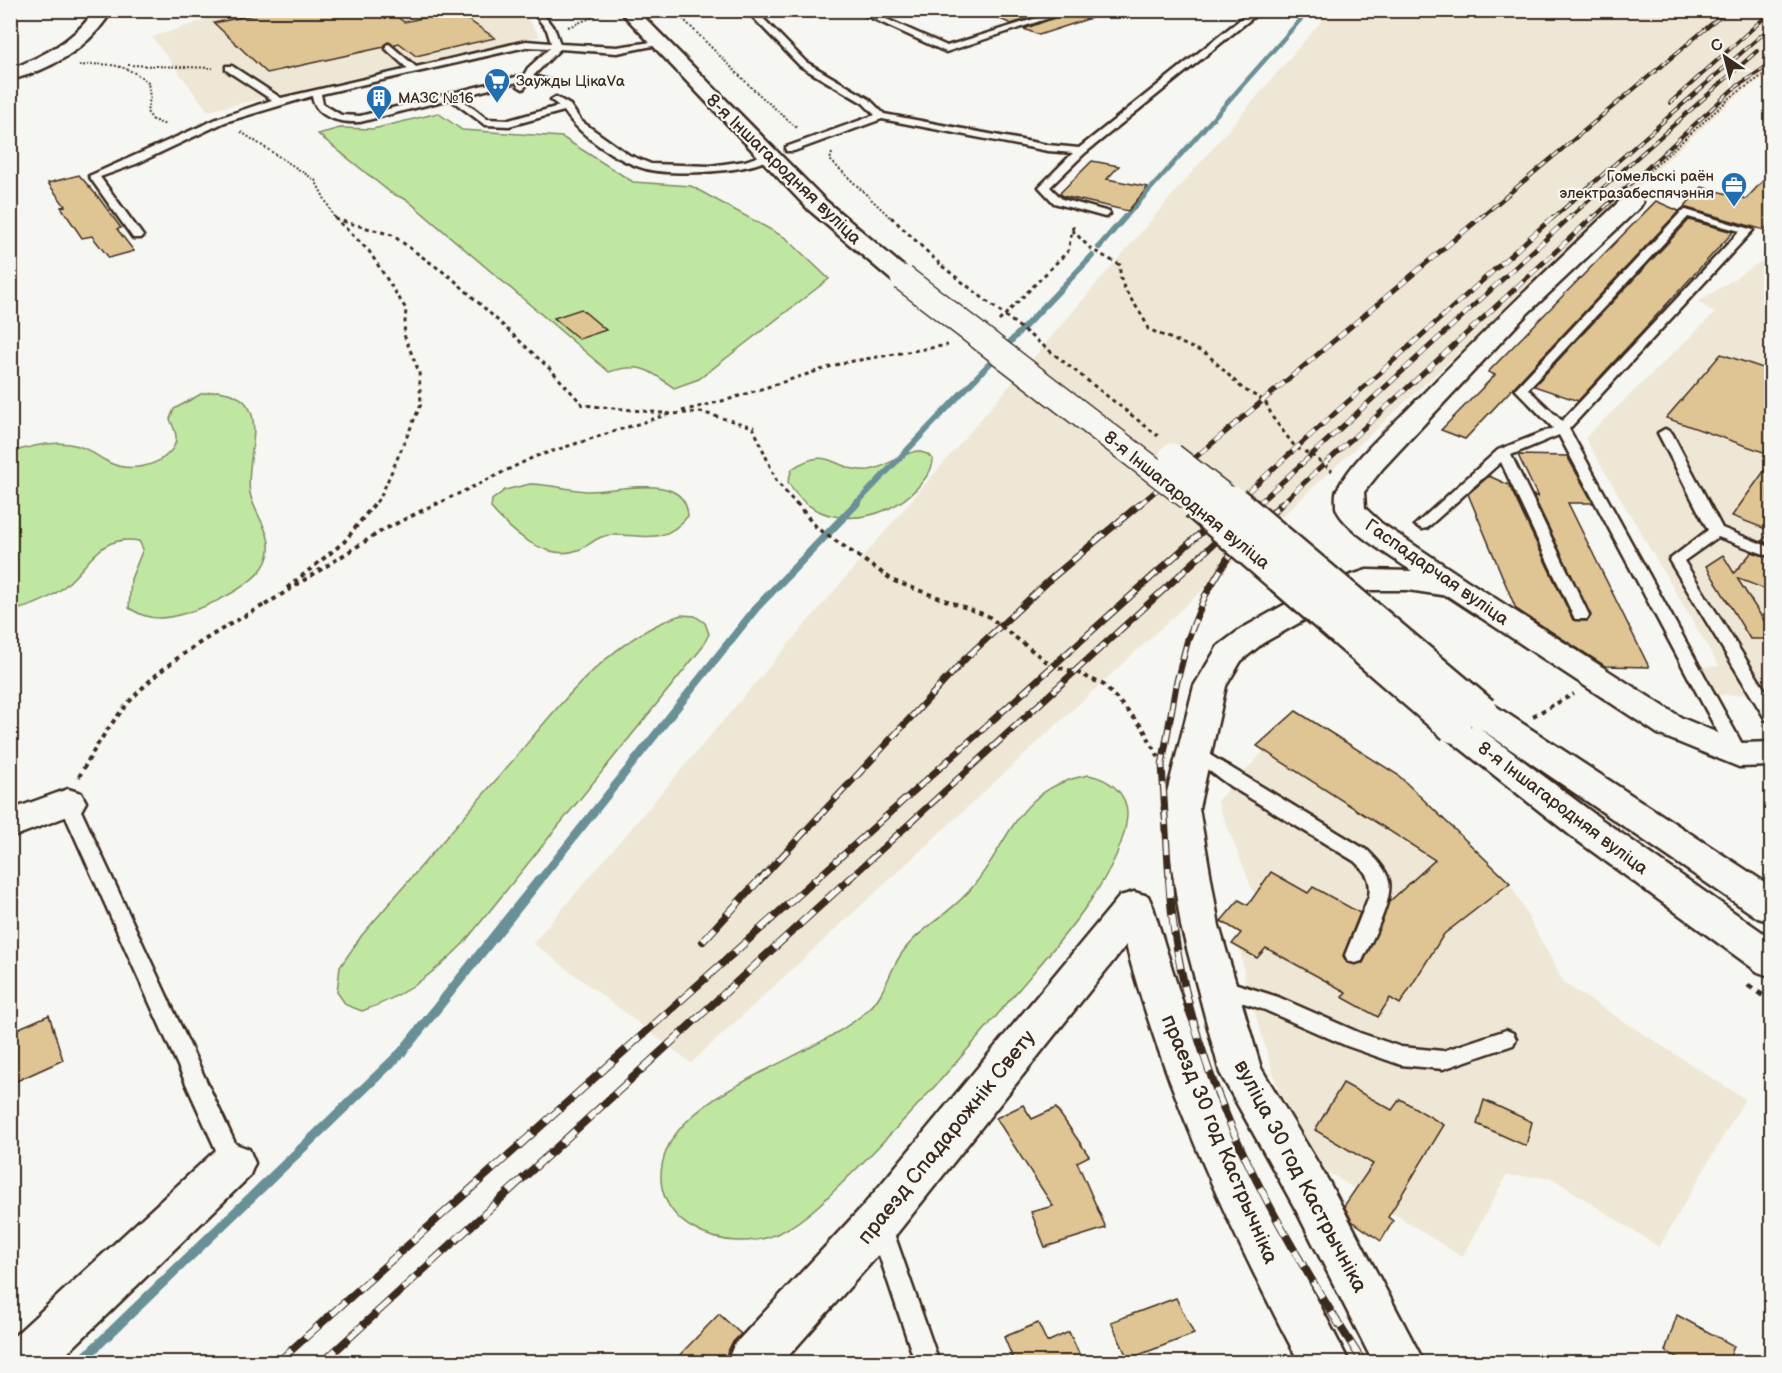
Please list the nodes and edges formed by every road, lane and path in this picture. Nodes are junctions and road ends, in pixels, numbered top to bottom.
1 (93, 10) edge
2 (535, 10) edge
3 (610, 10) edge
4 (627, 10) edge
5 (674, 10) edge
6 (750, 10) edge
7 (858, 10) edge
8 (1030, 10) edge
9 (1258, 10) edge
10 (685, 22) dead end
11 (573, 29) dead end
12 (685, 40) dead end
13 (659, 44) junction
14 (389, 47) dead end
15 (557, 47) junction
16 (127, 65) junction
17 (69, 68) dead end
18 (229, 68) joint
19 (1772, 69) edge
20 (415, 70) junction
21 (10, 75) edge
22 (528, 77) junction
23 (549, 83) dead end
24 (537, 86) dead end
25 (522, 89) dead end
26 (316, 93) junction
27 (453, 97) junction
28 (556, 100) dead end
29 (279, 101) junction
30 (568, 102) junction
31 (541, 104) dead end
32 (881, 116) junction
33 (222, 120) junction
34 (206, 127) junction
35 (774, 132) dead end
36 (790, 149) junction
37 (1081, 151) junction
38 (768, 156) junction
39 (1632, 202) joint
40 (1077, 207) junction
41 (1105, 214) dead end
42 (335, 219) junction
43 (1072, 230) junction
44 (137, 236) dead end
45 (914, 274) junction
46 (995, 325) dead end
47 (953, 344) dead end
48 (672, 414) junction
49 (1562, 429) junction
50 (1665, 433) dead end
51 (1503, 453) junction
52 (1350, 492) junction
53 (1422, 525) dead end
54 (1716, 531) junction
55 (1772, 553) edge
56 (1457, 588) junction
57 (264, 605) junction
58 (1581, 615) dead end
59 (1580, 692) dead end
60 (1772, 716) edge
61 (1468, 719) junction
62 (1524, 720) dead end
63 (1195, 752) junction
64 (1772, 754) edge
65 (1739, 755) junction
66 (68, 802) junction
67 (1181, 808) junction
68 (10, 825) edge
69 (1134, 907) joint
70 (1772, 907) edge
71 (1355, 955) dead end
72 (1772, 961) edge
73 (1217, 986) junction
74 (1506, 1040) dead end
75 (233, 1163) joint
76 (879, 1221) junction
77 (23, 1362) edge
78 (751, 1362) edge
79 (927, 1362) edge
80 (1324, 1362) edge
81 (1399, 1362) edge

1 - 21 street
2 - 15 lane
3 - 11 path
4 - 13 street, 8-я Іншагародняя вуліца
5 - 10 path
6 - 32 lane
7 - 8 lane
9 - 37 lane
12 - 13 street
13 - 15 lane
13 - 38 street, 8-я Іншагародняя вуліца
14 - 20 lane
15 - 20 lane
15 - 22 lane
16 - 17 path
16 - 18 path
16 - 34 path
18 - 29 lane
19 - 39 path
20 - 26 lane
22 - 23 lane
22 - 24 lane
22 - 25 lane
22 - 27 lane
26 - 27 lane
26 - 29 lane
27 - 30 lane
28 - 30 lane
29 - 33 lane
30 - 31 lane
30 - 38 lane
32 - 36 lane
32 - 37 lane
33 - 34 lane
33 - 42 path
34 - 44 lane
35 - 36 street, 8-я Іншагародняя вуліца
36 - 38 street
36 - 45 street, 8-я Іншагародняя вуліца
37 - 40 lane
38 - 45 street, 8-я Іншагародняя вуліца
39 - 52 street
40 - 41 lane
40 - 43 path
42 - 48 path
42 - 57 path
43 - 46 path
43 - 52 path
45 - 61 street, 8-я Іншагародняя вуліца, bridge
47 - 48 path
48 - 57 path
48 - 67 path
49 - 49 lane
49 - 51 lane
49 - 65 lane
50 - 54 lane
51 - 53 lane
51 - 58 lane
52 - 56 street, Гаспадарчая вуліца
54 - 55 lane
54 - 60 lane
56 - 63 street
56 - 65 street, Гаспадарчая вуліца
57 - 66 path
59 - 62 path
61 - 70 street, 8-я Іншагародняя вуліца
61 - 72 street, 8-я Іншагародняя вуліца
63 - 67 street
63 - 71 lane
64 - 65 street, Гаспадарчая вуліца
66 - 68 street
66 - 75 lane
67 - 73 street, вуліца 30 год Кастрычніка
69 - 76 street, праезд Спадарожнік Свету
69 - 80 street, праезд 30 год Кастрычніка
73 - 74 lane
73 - 81 street, вуліца 30 год Кастрычніка
75 - 77 street
76 - 78 street, праезд Спадарожнік Свету
76 - 79 lane

